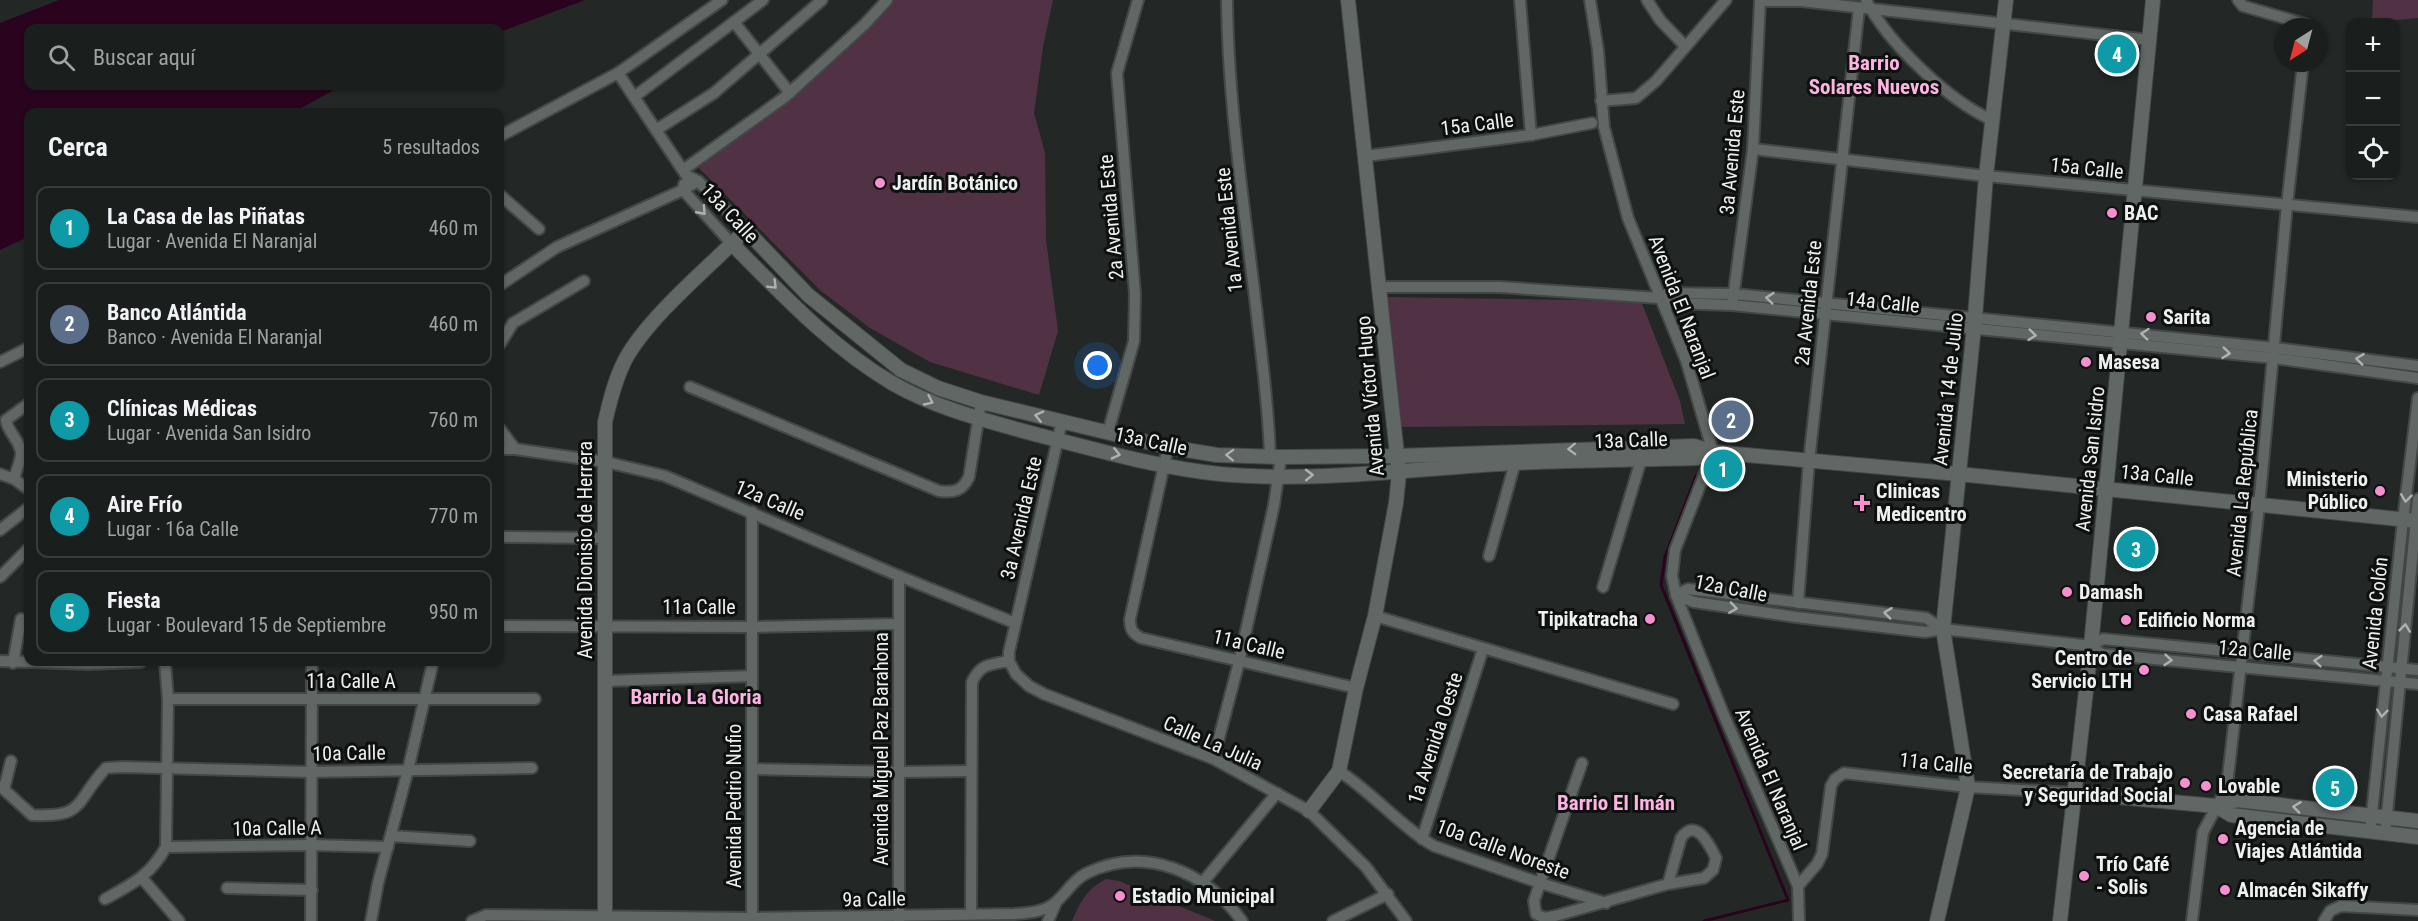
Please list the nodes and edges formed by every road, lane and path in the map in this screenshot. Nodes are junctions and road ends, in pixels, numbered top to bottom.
1 (722, 0) edge
2 (763, 0) edge
3 (822, 0) edge
4 (887, 0) edge
5 (1138, 0) edge
6 (1227, 0) edge
7 (1348, 0) edge
8 (1520, 0) edge
9 (1590, 0) edge
10 (1647, 0) edge
11 (1726, 0) edge
12 (2006, 0) edge
13 (2153, 0) edge
14 (2238, 0) edge
15 (1759, 1) edge
16 (1865, 6) edge
17 (2284, 18) edge
18 (734, 22) junction
19 (2004, 22) junction
20 (2150, 40) junction
21 (1685, 46) junction
22 (759, 54) junction
23 (2302, 72) edge
24 (618, 73) junction
25 (790, 93) junction
26 (634, 97) junction
27 (1601, 102) junction
28 (1992, 120) junction
29 (1592, 123) dead end
30 (656, 130) junction
31 (504, 134) edge
32 (1531, 135) junction
33 (1753, 149) junction
34 (1366, 156) junction
35 (1841, 158) junction
36 (684, 172) junction
37 (1986, 176) junction
38 (698, 181) junction
39 (683, 190) junction
40 (2136, 191) junction
41 (504, 198) edge
42 (2287, 205) junction
43 (2418, 217) edge
44 (539, 229) dead end
45 (746, 230) junction
46 (732, 244) junction
47 (584, 281) dead end
48 (504, 282) edge
49 (1380, 287) junction
50 (1659, 298) junction
51 (1733, 300) junction
52 (1826, 309) junction
53 (1974, 323) junction
54 (854, 333) junction
55 (504, 338) edge
56 (2122, 338) junction
57 (841, 348) junction
58 (24, 350) edge
59 (2275, 353) junction
60 (0, 362) edge
61 (2418, 366) edge
62 (2418, 378) edge
63 (690, 387) dead end
64 (2418, 398) edge
65 (981, 402) junction
66 (24, 407) edge
67 (978, 418) junction
68 (1062, 421) junction
69 (1108, 432) junction
70 (504, 434) edge
71 (1058, 440) junction
72 (1168, 447) junction
73 (515, 448) junction
74 (504, 449) edge
75 (1713, 452) junction
76 (1641, 453) junction
77 (1397, 456) junction
78 (1275, 457) junction
79 (1515, 457) junction
80 (1809, 461) junction
81 (606, 462) junction
82 (1165, 465) junction
83 (1399, 473) junction
84 (0, 474) edge
85 (1959, 474) junction
86 (1279, 476) junction
87 (14, 479) junction
88 (24, 486) edge
89 (2106, 490) junction
90 (2418, 499) edge
91 (2259, 506) junction
92 (24, 511) edge
93 (753, 512) junction
94 (2412, 521) edge
95 (0, 530) edge
96 (504, 537) edge
97 (605, 538) junction
98 (24, 553) edge
99 (1489, 556) dead end
100 (899, 576) junction
101 (0, 577) edge
102 (1603, 587) dead end
103 (1676, 594) junction
104 (1798, 603) junction
105 (1375, 616) junction
106 (21, 619) dead end
107 (1015, 623) junction
108 (899, 624) junction
109 (504, 626) edge
110 (604, 626) junction
111 (752, 627) junction
112 (1943, 629) junction
113 (2091, 646) junction
114 (1483, 649) junction
115 (2241, 654) junction
116 (0, 661) edge
117 (1009, 661) junction
118 (1239, 662) junction
119 (13, 663) junction
120 (24, 663) edge
121 (165, 666) edge
122 (312, 666) edge
123 (432, 666) edge
124 (2240, 667) junction
125 (2387, 667) junction
126 (2401, 669) junction
127 (2418, 670) edge
128 (752, 676) junction
129 (605, 681) junction
130 (2385, 681) junction
131 (2398, 682) junction
132 (2418, 684) edge
133 (1356, 688) junction
134 (424, 698) junction
135 (168, 699) junction
136 (312, 699) junction
137 (535, 699) dead end
138 (1673, 704) dead end
139 (1215, 753) dead end
140 (11, 761) dead end
141 (1582, 763) dead end
142 (532, 768) dead end
143 (166, 769) junction
144 (752, 769) junction
145 (408, 770) junction
146 (971, 771) junction
147 (1339, 771) junction
148 (310, 772) junction
149 (899, 772) junction
150 (1968, 787) junction
151 (2, 788) edge
152 (1277, 793) junction
153 (2074, 793) junction
154 (2216, 806) junction
155 (1309, 811) junction
156 (2372, 816) junction
157 (2387, 817) junction
158 (2418, 821) edge
159 (2370, 832) junction
160 (2385, 833) junction
161 (2418, 837) edge
162 (1422, 839) junction
163 (470, 841) dead end
164 (390, 842) junction
165 (312, 845) junction
166 (166, 847) junction
167 (142, 878) junction
168 (1203, 882) junction
169 (1540, 883) junction
170 (1668, 884) junction
171 (1798, 886) junction
172 (227, 888) dead end
173 (312, 891) junction
174 (1388, 894) junction
175 (105, 899) dead end
176 (1056, 903) junction
177 (1606, 903) junction
178 (2418, 910) edge
179 (971, 913) junction
180 (605, 918) edge
181 (899, 919) edge
182 (752, 920) edge
183 (179, 921) edge
184 (311, 921) edge
185 (371, 921) edge
186 (472, 921) edge
187 (1048, 921) edge
188 (1242, 921) edge
189 (1334, 921) edge
190 (1406, 921) edge
191 (1799, 921) edge
192 (1938, 921) edge
193 (2060, 921) edge
194 (2192, 921) edge
195 (2324, 921) edge

1 - 24 street
2 - 18 street
3 - 22 street
4 - 25 street
5 - 69 street, 2a Avenida Este
6 - 78 street, 1a Avenida Este
7 - 34 street, Avenida Víctor Hugo
8 - 32 street
9 - 27 street, Avenida El Naranjal
10 - 21 street
11 - 21 street
12 - 19 street, Avenida 14 de Julio
13 - 20 street, Avenida San Isidro
14 - 17 street
15 - 16 street
15 - 33 street, 3a Avenida Este
16 - 19 street
16 - 28 street
16 - 35 street, 2a Avenida Este
18 - 22 street
18 - 26 street
19 - 20 street
19 - 28 street, Avenida 14 de Julio
20 - 40 street, Avenida San Isidro
21 - 27 street
22 - 25 street
22 - 30 street
23 - 42 street, Avenida La República
24 - 26 street, 13a Calle
24 - 31 street
25 - 36 street
26 - 30 street, 13a Calle
27 - 50 street, Avenida El Naranjal
28 - 37 street, Avenida 14 de Julio
29 - 32 street, 15a Calle
30 - 36 street, 13a Calle
32 - 34 street, 15a Calle
33 - 35 street, 15a Calle
33 - 51 street, 3a Avenida Este
34 - 49 street, Avenida Víctor Hugo
35 - 37 street, 15a Calle
35 - 52 street, 2a Avenida Este
36 - 38 street, 13a Calle
36 - 39 street, 13a Calle
37 - 40 street, 15a Calle
37 - 53 street, Avenida 14 de Julio
38 - 39 street
38 - 45 street, 13a Calle
39 -> 46 street, 13a Calle
39 - 48 street
40 - 42 street, 15a Calle
40 - 56 street, Avenida San Isidro
41 - 44 street
42 - 43 street, 15a Calle
42 - 59 street, Avenida La República
45 - 46 street, Avenida Dionisio de Herrera
45 - 54 street, 13a Calle
46 -> 57 street, 13a Calle
46 - 81 street, Avenida Dionisio de Herrera
47 - 55 street
49 - 50 street
49 - 77 street, Avenida Víctor Hugo
50 - 51 street, 14a Calle
50 - 75 street, Avenida El Naranjal
51 - 52 street, 14a Calle
52 - 53 street, 14a Calle
52 - 80 street, 2a Avenida Este
53 - 56 street, 14a Calle
53 - 85 street, Avenida 14 de Julio
54 - 57 street
54 - 65 street, 13a Calle
56 - 59 street, 14a Calle
56 - 89 street, Avenida San Isidro
57 -> 67 street, 13a Calle
58 - 60 street
61 -> 59 street, 14a Calle
59 - 62 street, 14a Calle
59 - 91 street, Avenida La República
63 - 67 street
64 -> 94 street, Avenida Colón
65 - 67 street
68 -> 65 street, 13a Calle
66 - 87 street
67 - 71 street, 13a Calle
68 - 69 street, 13a Calle
68 - 71 street, 3a Avenida Este
69 - 72 street, 13a Calle
70 - 73 street
71 -> 82 street, 13a Calle
71 - 107 street, 3a Avenida Este
78 -> 72 street, 13a Calle
72 - 82 street
73 - 74 street, 12a Calle
73 - 81 street, 12a Calle
75 - 76 street, 13a Calle
75 - 80 street, 13a Calle
75 - 103 street, Avenida El Naranjal
76 - 79 street, 13a Calle
76 - 102 street
77 - 78 street, 13a Calle
77 - 79 street, 13a Calle
77 - 83 street, Avenida Víctor Hugo
78 - 86 street, 1a Avenida Este
79 - 83 street, 13a Calle
79 - 99 street
80 - 85 street, 13a Calle
80 - 104 street, 2a Avenida Este
81 - 93 street, 12a Calle
81 - 97 street, Avenida Dionisio de Herrera
82 - 86 street, 13a Calle
82 - 118 street, 11a Calle
86 -> 83 street, 13a Calle
83 - 105 street, Avenida Víctor Hugo
84 - 87 street
85 - 89 street, 13a Calle
85 - 112 street, Avenida 14 de Julio
86 - 118 street, 1a Avenida Este
87 - 88 street
89 - 91 street, 13a Calle
89 - 113 street, Avenida San Isidro
90 - 94 street, Avenida Colón
91 - 94 street, 13a Calle
91 - 115 street, Avenida La República
92 - 95 street
93 - 100 street, 12a Calle
93 - 111 street, Avenida Pedrio Nufio
94 - 125 street, Avenida Colón
126 -> 94 street, Avenida Colón
96 - 97 street
97 - 110 street, Avenida Dionisio de Herrera
98 - 101 street
100 - 107 street, 12a Calle
100 - 108 street, Avenida Miguel Paz Barahona
103 - 104 street, 12a Calle
103 -> 112 street, 12a Calle
103 - 171 street, Avenida El Naranjal
112 -> 104 street, 12a Calle
105 - 114 street
105 - 133 street, Avenida Víctor Hugo
106 - 119 street
107 - 117 street
108 - 111 street, 11a Calle
108 - 149 street, Avenida Miguel Paz Barahona
109 - 110 street, 11a Calle
110 - 111 street, 11a Calle
110 - 129 street, Avenida Dionisio de Herrera
111 - 128 street, Avenida Pedrio Nufio
112 - 113 street, 12a Calle
112 - 150 street, Avenida 14 de Julio
113 - 115 street, 12a Calle
113 -> 124 street, 12a Calle
113 - 153 street, Avenida San Isidro
114 - 138 street
114 - 162 street, 1a Avenida Oeste
115 - 124 street, Avenida La República
125 -> 115 street, 12a Calle
116 - 119 street
117 - 146 street
117 - 152 street, Calle La Julia
118 - 133 street, 11a Calle
118 - 139 street, 1a Avenida Este
119 - 120 street
121 - 135 street
122 - 136 street
123 - 134 street
124 - 130 street, 12a Calle
124 - 154 street, Avenida La República
125 - 126 street, 12a Calle
125 - 130 street, Avenida Colón
126 - 127 street, 12a Calle
126 - 131 street, Avenida Colón
128 - 129 street
128 - 144 street, Avenida Pedrio Nufio
129 - 180 street, Avenida Dionisio de Herrera
130 - 131 street, 12a Calle
130 -> 156 street, Avenida Colón
131 - 132 street, 12a Calle
131 - 157 street, Avenida Colón
133 - 147 street, Avenida Víctor Hugo
134 - 136 street, 11a Calle A
134 - 137 street, 11a Calle A
134 - 145 street
135 - 136 street, 11a Calle A
135 - 143 street
136 - 148 street
140 - 151 street
141 - 169 street
142 - 145 street, 10a Calle
143 - 148 street, 10a Calle
143 - 151 street, 10a Calle
143 - 166 street
144 - 149 street
144 - 182 street, Avenida Pedrio Nufio
145 - 148 street, 10a Calle
145 - 164 street
146 - 149 street
146 - 179 street
147 - 155 street, Avenida Víctor Hugo
147 - 162 street, 10a Calle Noreste
148 - 165 street
149 - 181 street, Avenida Miguel Paz Barahona
150 - 153 street, 11a Calle
150 - 171 street, 11a Calle
150 - 192 street, Avenida 14 de Julio
152 - 155 street, Calle La Julia
152 - 168 street
153 - 154 street, 11a Calle
153 - 193 street, Avenida San Isidro
156 -> 154 street
154 - 159 street
154 - 194 street, Avenida La República
155 - 174 street, Calle La Julia
156 - 157 street
156 - 159 street, Avenida Colón
157 - 158 street
157 - 160 street, Avenida Colón
159 - 160 street
160 - 161 street
162 - 169 street, 10a Calle Noreste
163 - 164 street, 10a Calle A
164 - 165 street, 10a Calle A
164 - 185 street
165 - 166 street, 10a Calle A
165 - 173 street
166 - 167 street
167 - 175 street
167 - 183 street
168 - 176 street
168 - 188 street
169 - 177 street, 10a Calle Noreste
169 - 177 street
170 - 170 street
170 - 177 street
171 - 191 street, Avenida El Naranjal
172 - 173 street
173 - 184 street
174 - 189 street
174 - 190 street, Calle La Julia
176 - 179 street, 9a Calle
176 - 187 street
178 - 195 street
179 - 181 street, 9a Calle
180 - 182 street, 9a Calle
180 - 186 street, 9a Calle
181 - 182 street, 9a Calle

